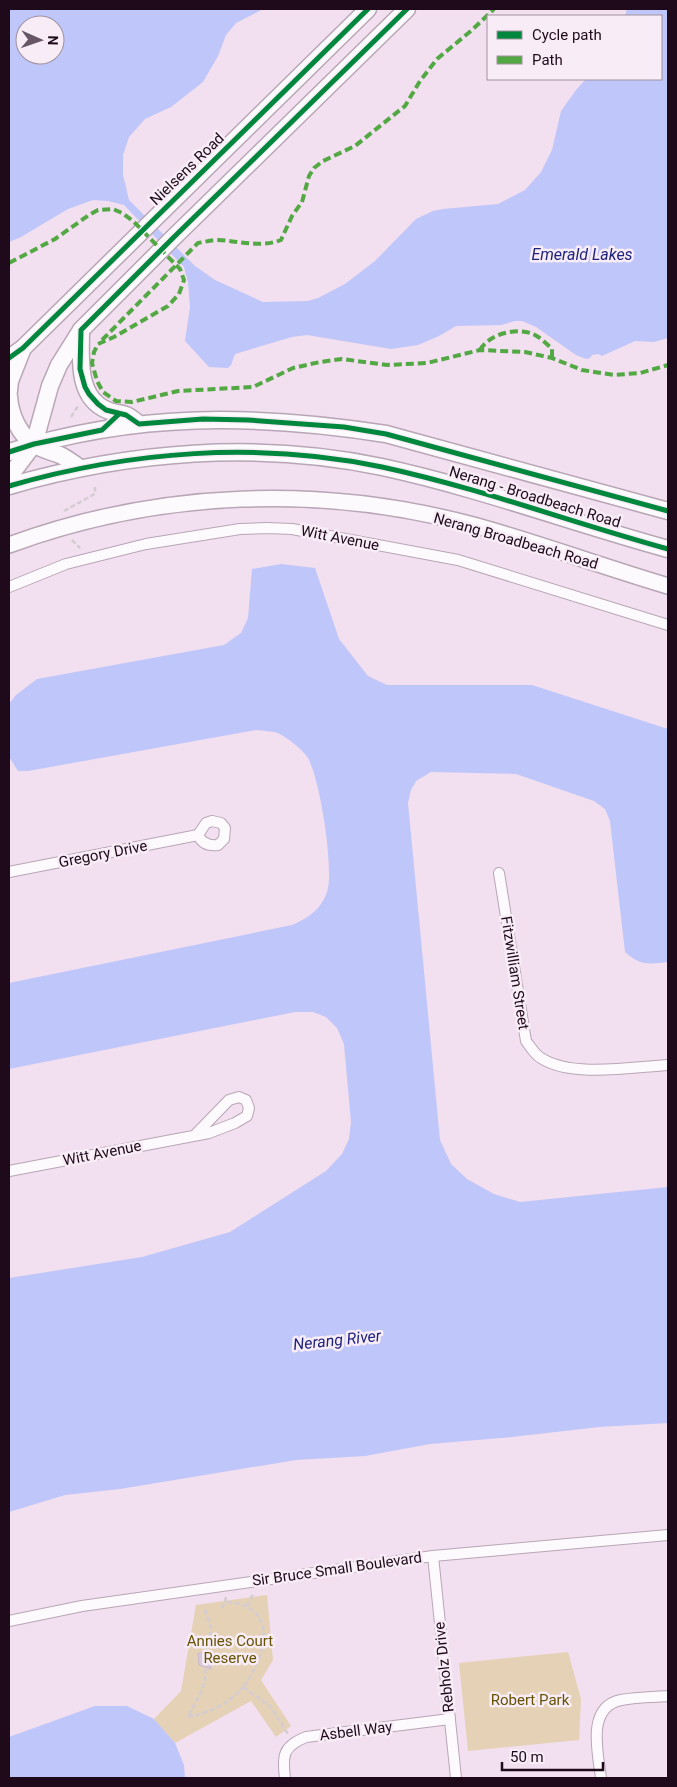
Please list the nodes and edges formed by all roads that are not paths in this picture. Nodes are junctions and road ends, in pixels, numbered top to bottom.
1 (368, 9) edge
2 (407, 9) edge
3 (81, 330) junction
4 (23, 348) junction
5 (9, 358) edge
6 (9, 391) edge
7 (9, 396) edge
8 (139, 424) junction
9 (34, 444) junction
10 (9, 452) edge
11 (80, 468) junction
12 (9, 477) edge
13 (9, 486) edge
14 (668, 511) edge
15 (9, 545) edge
16 (668, 550) edge
17 (668, 586) edge
18 (9, 587) edge
19 (668, 625) edge
20 (198, 835) dead end
21 (9, 872) edge
22 (500, 873) dead end
23 (668, 1065) edge
24 (196, 1134) junction
25 (9, 1171) edge
26 (668, 1535) edge
27 (432, 1556) junction
28 (9, 1620) edge
29 (668, 1696) edge
30 (450, 1719) junction
31 (284, 1773) edge
32 (456, 1778) edge
33 (601, 1778) edge

1 - 4 main road, Nielsens Road
2 - 3 main road
3 - 8 main road
3 - 9 main road
4 - 5 main road, Nielsens Road
4 - 6 main road
7 - 9 main road
8 - 9 main road, Nerang - Broadbeach Road
8 - 14 main road, Nerang - Broadbeach Road
9 - 10 main road, Nerang - Broadbeach Road
9 - 11 main road
9 - 12 main road
11 - 13 main road, Nerang - Broadbeach Road
11 - 16 main road, Nerang - Broadbeach Road
15 - 17 street, Nerang Broadbeach Road
18 - 19 street, Witt Avenue
20 - 21 street, Gregory Drive
22 - 23 street, Fitzwilliam Street
24 - 24 street, Witt Avenue
24 - 25 street, Witt Avenue
26 - 27 street, Sir Bruce Small Boulevard
27 - 28 street, Sir Bruce Small Boulevard
27 - 30 street, Rebholz Drive
29 - 33 street
30 - 31 street, Asbell Way
30 - 32 street, Rebholz Drive

